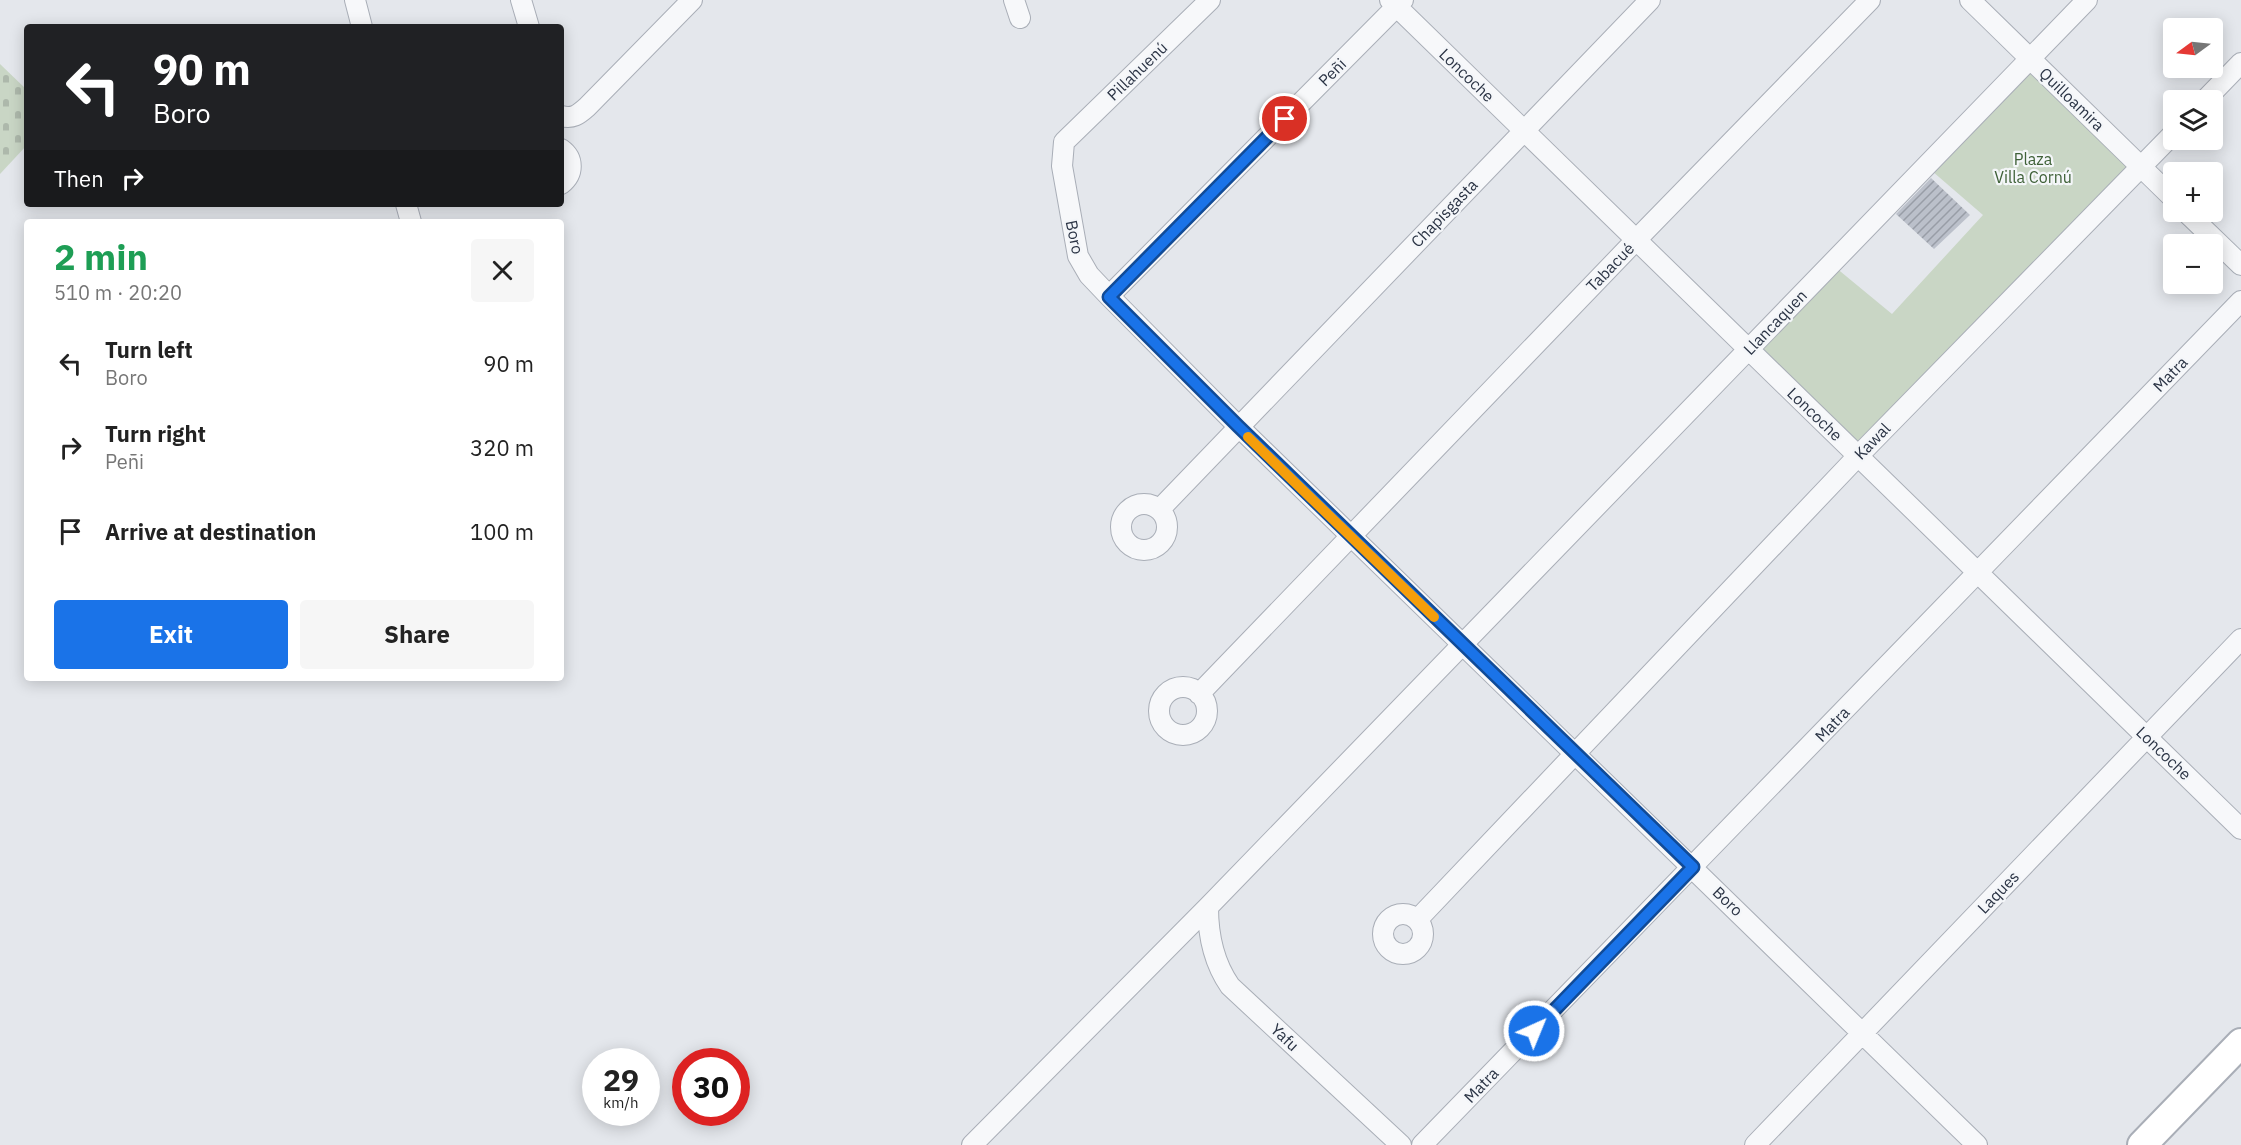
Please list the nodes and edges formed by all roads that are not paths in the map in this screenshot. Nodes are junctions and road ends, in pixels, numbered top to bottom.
1 (356, 0) edge
2 (522, 0) edge
3 (692, 0) edge
4 (1210, 0) edge
5 (1650, 0) edge
6 (1870, 0) edge
7 (1970, 0) edge
8 (2087, 0) edge
9 (1396, 2) edge
10 (361, 24) edge
11 (528, 24) edge
12 (2030, 59) junction
13 (2241, 63) edge
14 (2215, 90) edge
15 (564, 117) edge
16 (1524, 131) junction
17 (1064, 142) joint
18 (2163, 144) edge
19 (564, 152) edge
20 (2141, 167) junction
21 (564, 181) edge
22 (2163, 188) edge
23 (2196, 222) edge
24 (1636, 240) junction
25 (2241, 265) edge
26 (1109, 297) junction
27 (2241, 301) edge
28 (1749, 350) junction
29 (1238, 426) junction
30 (1858, 456) junction
31 (1160, 509) dead end
32 (1351, 535) junction
33 (1978, 573) junction
34 (2241, 639) edge
35 (1462, 644) junction
36 (1199, 694) dead end
37 (2147, 737) junction
38 (1574, 753) junction
39 (2241, 829) edge
40 (1693, 867) junction
41 (1208, 907) junction
42 (1418, 920) dead end
43 (1862, 1032) junction
44 (2241, 1043) edge
45 (1966, 1141) edge
46 (972, 1145) edge
47 (1401, 1145) edge
48 (1422, 1145) edge
49 (1755, 1145) edge
50 (2142, 1145) edge

1 - 10 street
2 - 11 street
3 - 15 street
4 - 17 street, Pillahuenú
5 - 16 street, Chapisgasta
6 - 24 street, Tabacué
7 - 12 street, Quilloamira
8 - 12 street, Llancaquen
9 - 16 street, Loncoche
9 - 26 street, Peñi
12 - 20 street, Quilloamira
12 - 28 street, Llancaquen
13 - 14 street
16 - 24 street, Loncoche
16 - 29 street, Chapisgasta
17 - 26 street, Boro
18 - 20 street, Kawal
19 - 21 street
20 - 22 street, Quilloamira
20 - 30 street, Kawal
23 - 25 street
24 - 28 street, Loncoche
24 - 32 street, Tabacué
26 - 29 street, Boro
27 - 33 street, Matra
28 - 30 street, Loncoche
28 - 35 street, Llancaquen
29 - 31 street, Chapisgasta
29 - 32 street, Boro
30 - 33 street, Loncoche
30 - 38 street, Kawal
32 - 35 street, Boro
32 - 36 street, Tabacué
33 - 37 street, Loncoche
33 - 40 street, Matra
34 - 37 street, Laques
35 - 38 street, Boro
35 - 41 street, Llancaquen
37 - 39 street, Loncoche
37 - 43 street, Laques
38 - 40 street, Boro
38 - 42 street, Kawal
40 - 43 street, Boro
40 - 48 street, Matra
41 - 46 street, Llancaquen
41 - 47 street, Yafu
43 - 45 street, Boro
43 - 49 street, Laques
44 - 50 main road

